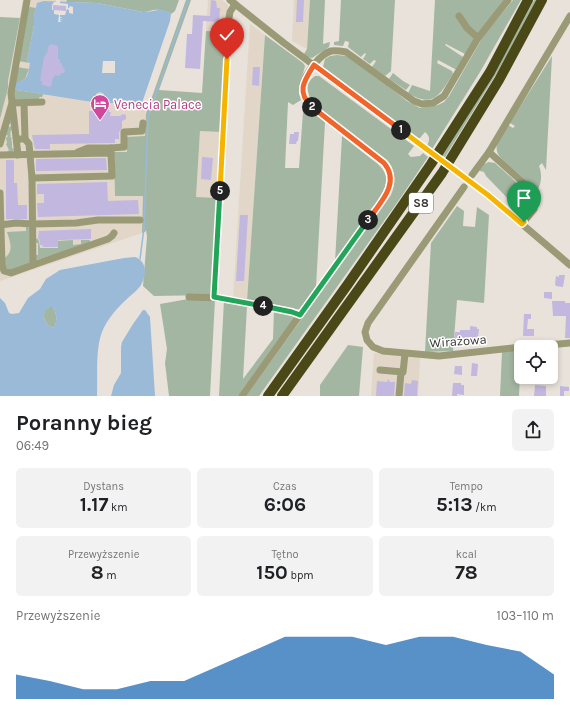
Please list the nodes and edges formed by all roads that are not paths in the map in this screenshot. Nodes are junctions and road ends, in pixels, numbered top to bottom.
1 (27, 0) edge
2 (508, 0) edge
3 (528, 0) edge
4 (542, 0) edge
5 (232, 2) edge
6 (459, 16) dead end
7 (570, 16) edge
8 (478, 38) junction
9 (314, 65) junction
10 (11, 93) junction
11 (42, 102) dead end
12 (12, 103) junction
13 (24, 103) junction
14 (14, 122) junction
15 (24, 122) junction
16 (143, 123) dead end
17 (0, 134) edge
18 (16, 139) junction
19 (25, 139) junction
20 (0, 142) edge
21 (111, 150) junction
22 (489, 152) junction
23 (0, 154) edge
24 (30, 154) junction
25 (18, 155) junction
26 (472, 175) dead end
27 (32, 178) junction
28 (464, 187) dead end
29 (0, 193) edge
30 (140, 220) dead end
31 (32, 224) junction
32 (522, 224) junction
33 (0, 225) edge
34 (114, 233) dead end
35 (1, 251) edge
36 (33, 265) junction
37 (570, 265) edge
38 (189, 297) dead end
39 (214, 297) junction
40 (300, 315) junction
41 (570, 343) edge
42 (558, 344) edge
43 (514, 348) edge
44 (405, 354) junction
45 (380, 370) dead end
46 (401, 372) junction
47 (242, 396) edge
48 (268, 396) edge
49 (282, 396) edge
50 (399, 396) edge

1 - 10 street
2 - 8 street
3 - 48 highway, S8
4 - 49 highway, S8
5 - 9 street
5 - 39 street
6 - 8 street
7 - 22 street
8 - 9 street
9 - 32 street, bridge
9 - 40 street
10 - 12 street
10 - 17 street
11 - 13 street
12 - 13 street
12 - 14 street
12 - 20 street
13 - 15 street
14 - 15 street
14 - 18 street
15 - 19 street
16 - 21 street
18 - 19 street
18 - 25 street
19 - 24 street
20 - 23 street
21 - 24 street
21 - 27 street
22 - 26 street
22 - 32 street
23 - 25 street
24 - 25 street
24 - 27 street
27 - 31 street
28 - 44 street, Wirażowa
29 - 33 street
30 - 31 street
31 - 33 street
31 - 36 street
32 - 37 street
33 - 35 street
34 - 36 street
35 - 36 street
38 - 39 street
39 - 40 street
40 - 47 street
41 - 42 street
43 - 44 street, Wirażowa
44 - 46 street
45 - 46 street
46 - 50 street

